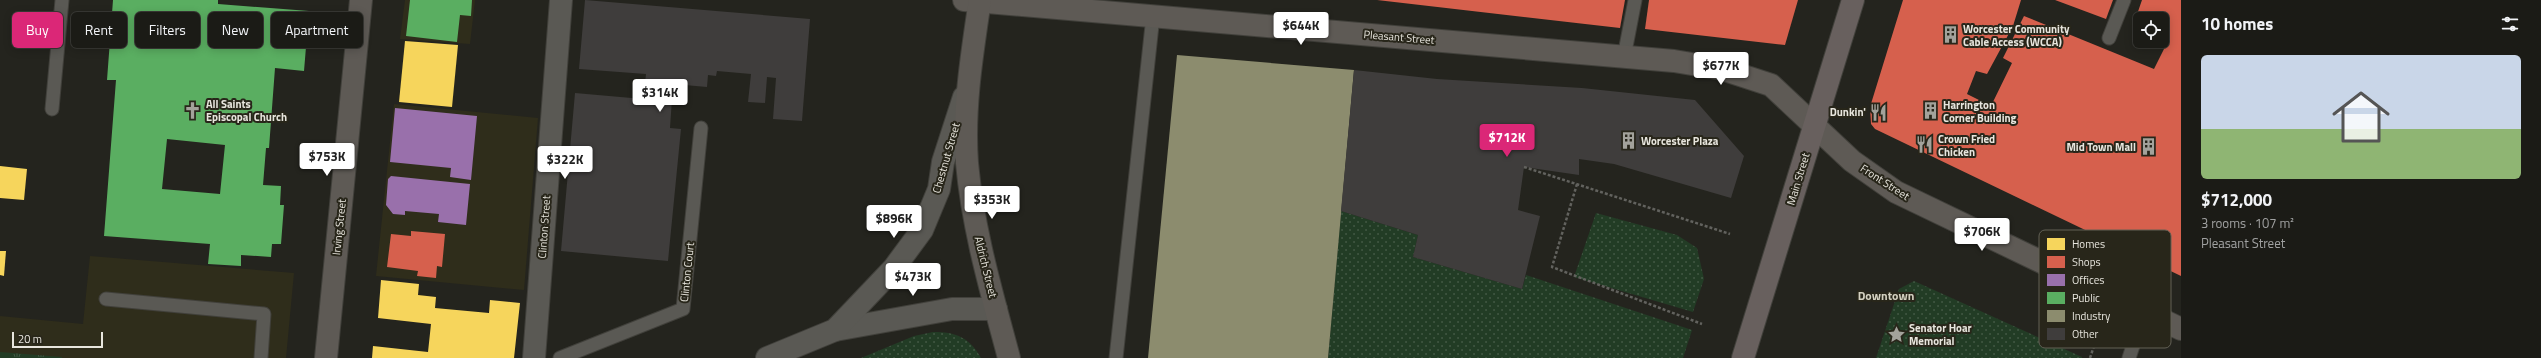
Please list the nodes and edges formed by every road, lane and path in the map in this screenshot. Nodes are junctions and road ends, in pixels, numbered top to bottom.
1 (62, 0) edge
2 (361, 0) edge
3 (562, 0) edge
4 (1635, 0) edge
5 (1853, 0) edge
6 (2124, 0) edge
7 (974, 1) edge
8 (1153, 16) junction
9 (2109, 38) dead end
10 (1624, 57) junction
11 (968, 82) junction
12 (52, 109) dead end
13 (1814, 127) junction
14 (701, 128) dead end
15 (1524, 167) dead end
16 (1577, 184) junction
17 (1730, 234) dead end
18 (2039, 261) edge
19 (106, 300) dead end
20 (996, 309) junction
21 (1702, 324) dead end
22 (2171, 324) edge
23 (2181, 329) edge
24 (835, 330) junction
25 (2093, 348) edge
26 (2132, 348) edge
27 (261, 358) edge
28 (326, 358) edge
29 (534, 358) edge
30 (560, 358) edge
31 (767, 358) edge
32 (1009, 358) edge
33 (1116, 358) edge
34 (1743, 358) edge
35 (2090, 358) edge
36 (2129, 358) edge

1 - 12 lane
2 - 28 main road, Irving Street
3 - 29 street, Clinton Street
4 - 10 lane
5 - 13 main road, Main Street
6 - 9 lane
7 - 8 main road, Pleasant Street
7 - 11 main road, Chestnut Street
8 - 10 main road, Pleasant Street
8 - 33 lane
10 - 13 main road, Pleasant Street
11 - 20 main road, Aldrich Street
11 - 24 street, Chestnut Street
13 - 18 main road, Front Street
13 - 34 main road, Main Street
14 - 30 lane, Clinton Court
15 - 16 path
16 - 17 path
16 - 21 path
19 - 27 lane
20 - 24 street, Aldrich Street
20 - 32 main road, Aldrich Street
22 - 23 main road, Front Street
24 - 31 street, Chestnut Street
25 - 35 path
26 - 36 lane

